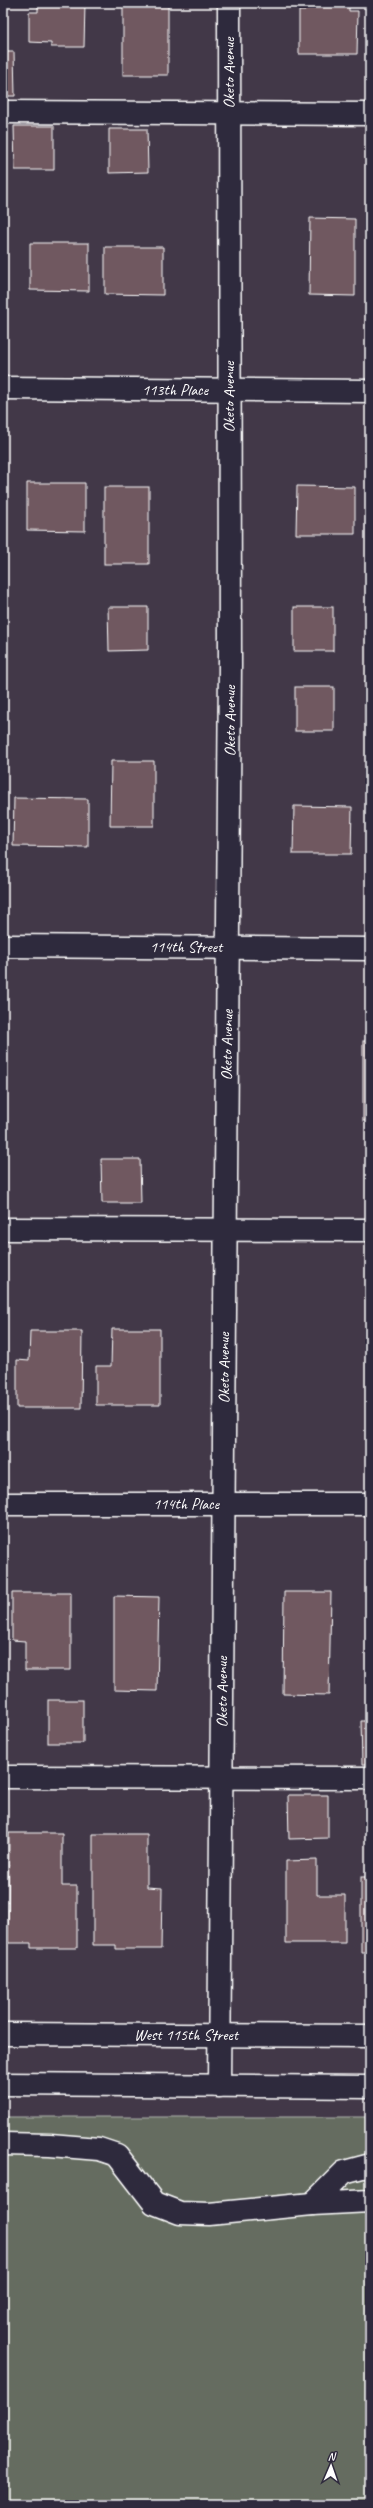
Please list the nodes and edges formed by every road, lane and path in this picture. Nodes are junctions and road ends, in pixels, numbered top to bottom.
1 (229, 3) edge
2 (3, 112) edge
3 (229, 113) junction
4 (370, 114) edge
5 (3, 388) edge
6 (229, 390) junction
7 (370, 391) edge
8 (3, 946) edge
9 (228, 948) junction
10 (370, 949) edge
11 (3, 1229) edge
12 (225, 1230) junction
13 (370, 1230) edge
14 (3, 1504) edge
15 (223, 1504) junction
16 (370, 1504) edge
17 (3, 1776) edge
18 (221, 1777) junction
19 (370, 1778) edge
20 (3, 2034) edge
21 (220, 2035) junction
22 (370, 2036) edge
23 (3, 2084) edge
24 (219, 2086) junction
25 (370, 2087) edge
26 (3, 2144) edge
27 (370, 2165) edge
28 (370, 2202) edge
29 (312, 2204) junction

1 - 3 street, Oketo Avenue
2 - 3 street
3 - 4 street
3 - 6 street, Oketo Avenue
5 - 6 street, 113th Place
6 - 7 street, 113th Place
6 - 9 street, Oketo Avenue
8 - 9 street, 114th Street
9 - 10 street, 114th Street
9 - 12 street, Oketo Avenue
11 - 12 street
12 - 13 street
12 - 15 street, Oketo Avenue
14 - 15 street, 114th Place
15 - 16 street, 114th Place
15 - 18 street, Oketo Avenue
17 - 18 street
18 - 19 street
18 - 21 street, Oketo Avenue
20 - 21 street, West 115th Street
21 - 22 street, West 115th Street
21 - 24 street, Oketo Avenue
23 - 24 street
24 - 25 street
26 - 29 street
27 - 29 street
28 - 29 street

